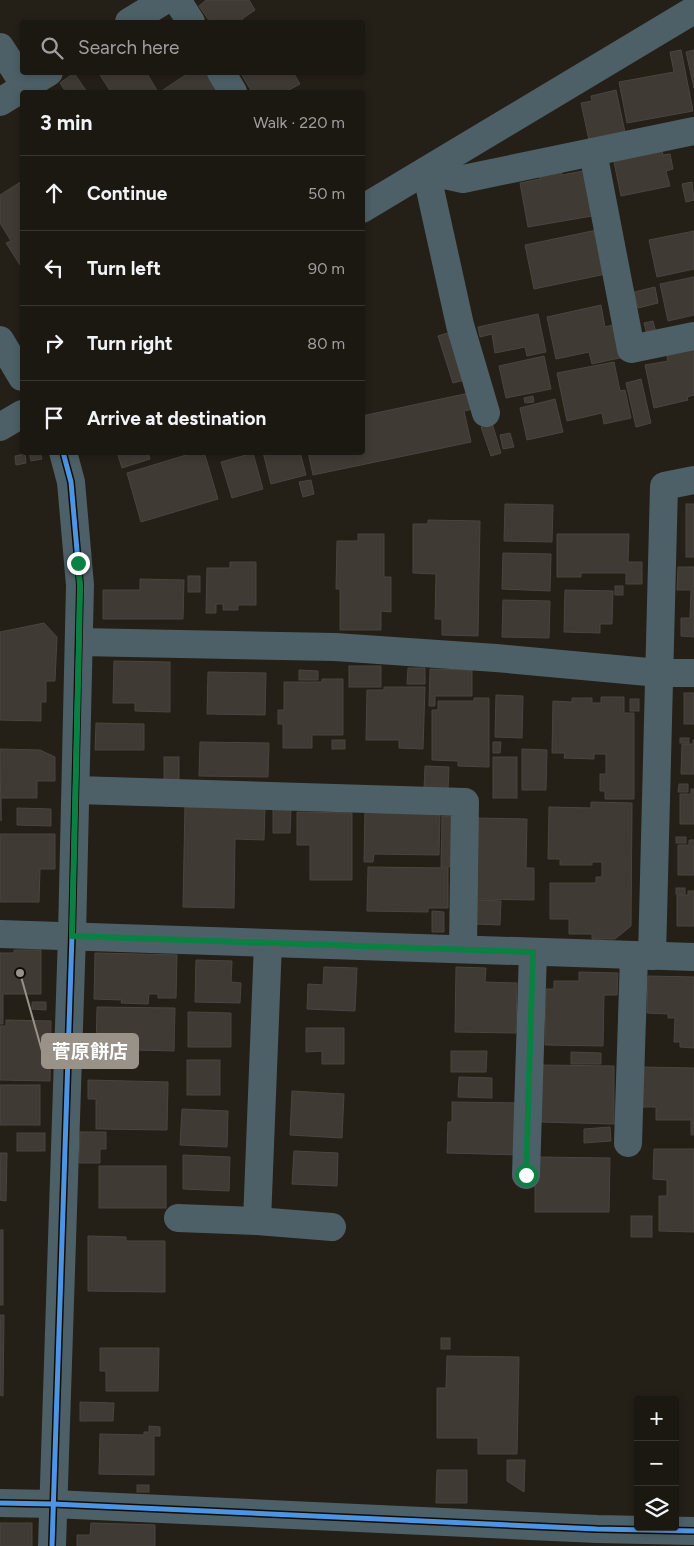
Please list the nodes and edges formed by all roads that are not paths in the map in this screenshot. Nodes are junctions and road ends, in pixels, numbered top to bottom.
1 (165, 0) edge
2 (177, 0) edge
3 (694, 10) edge
4 (132, 20) edge
5 (190, 20) edge
6 (0, 47) edge
7 (20, 64) edge
8 (223, 75) edge
9 (38, 80) edge
10 (20, 90) edge
11 (21, 90) edge
12 (232, 90) edge
13 (0, 102) edge
14 (694, 131) edge
15 (593, 152) junction
16 (426, 171) junction
17 (365, 207) edge
18 (694, 336) edge
19 (0, 340) edge
20 (20, 374) edge
21 (486, 413) dead end
22 (20, 415) edge
23 (0, 427) edge
24 (63, 455) edge
25 (694, 480) edge
26 (79, 642) junction
27 (659, 673) junction
28 (694, 673) edge
29 (76, 790) junction
30 (0, 934) edge
31 (72, 936) junction
32 (268, 942) junction
33 (463, 949) junction
34 (533, 952) junction
35 (643, 956) junction
36 (694, 958) edge
37 (628, 1144) dead end
38 (526, 1175) dead end
39 (178, 1218) dead end
40 (257, 1221) junction
41 (332, 1227) dead end
42 (0, 1503) edge
43 (53, 1504) junction
44 (694, 1531) edge
45 (52, 1546) edge

1 - 4 street
2 - 5 street
3 - 16 street
6 - 7 street
8 - 12 street
9 - 11 street
10 - 13 street
14 - 15 street
15 - 16 street
15 - 18 street
16 - 17 street
16 - 21 street
19 - 20 street
22 - 23 street
24 - 26 street
25 - 27 street
26 - 27 street
26 - 29 street
27 - 28 street
27 - 35 street
29 - 31 street
29 - 33 street
30 - 31 street
31 - 32 street
31 - 43 street
32 - 33 street
32 - 40 street
33 - 34 street
34 - 35 street
34 - 38 street
35 - 36 street
35 - 37 street
39 - 40 street
40 - 41 street
42 - 43 street
43 - 44 street
43 - 45 street

